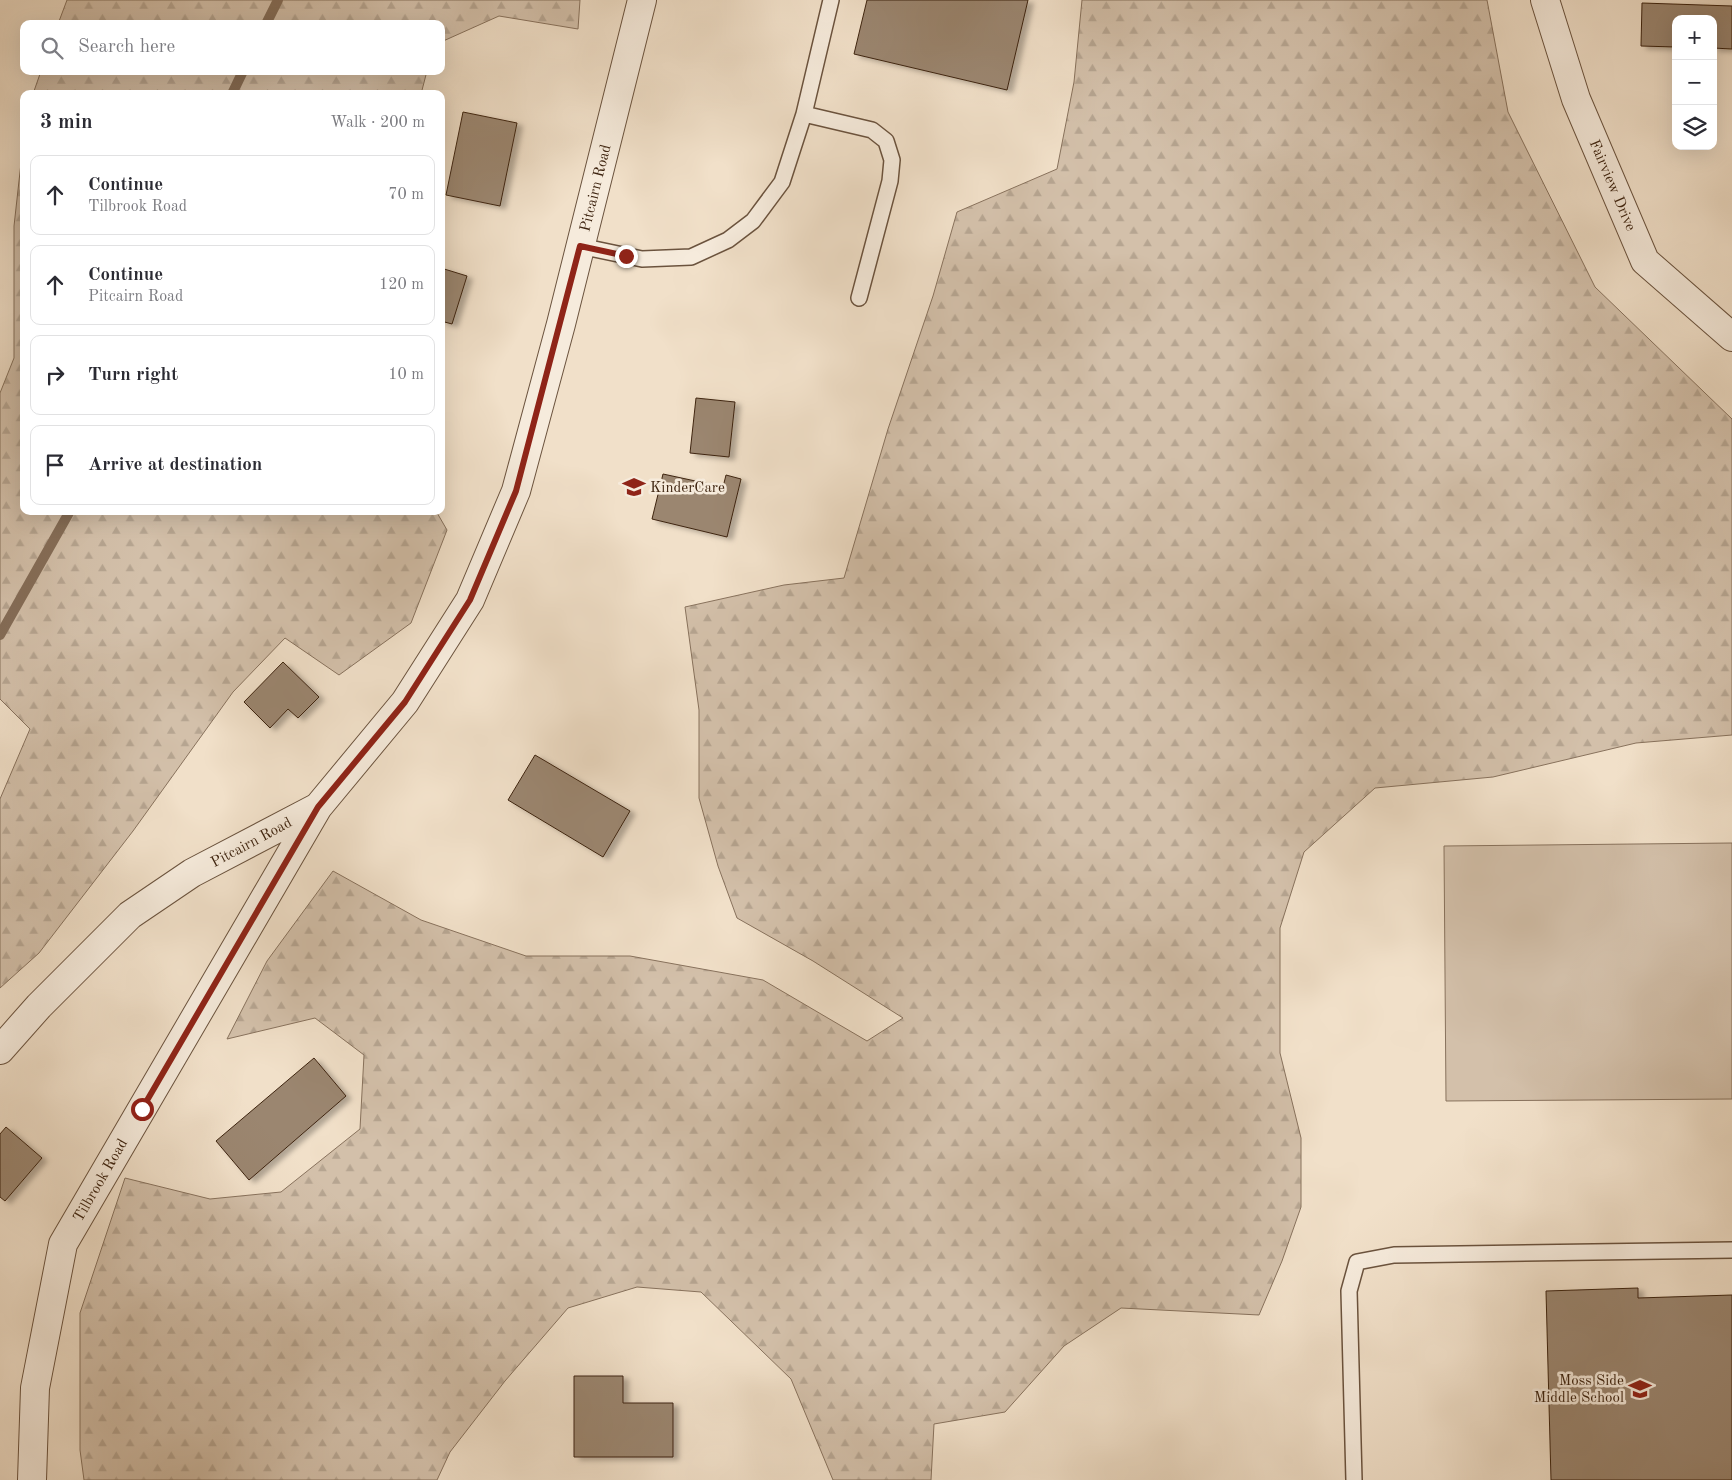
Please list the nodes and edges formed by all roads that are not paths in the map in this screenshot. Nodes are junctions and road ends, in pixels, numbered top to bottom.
1 (642, 0) edge
2 (831, 0) edge
3 (1545, 0) edge
4 (804, 114) junction
5 (580, 246) junction
6 (859, 298) dead end
7 (1732, 337) edge
8 (318, 807) junction
9 (0, 1050) edge
10 (1732, 1250) edge
11 (32, 1480) edge
12 (1354, 1480) edge

1 - 5 street, Pitcairn Road
2 - 4 lane
3 - 7 street, Fairview Drive
4 - 5 lane
4 - 6 lane
5 - 8 street, Pitcairn Road
8 - 9 street, Pitcairn Road
8 - 11 street, Tilbrook Road
10 - 12 lane

